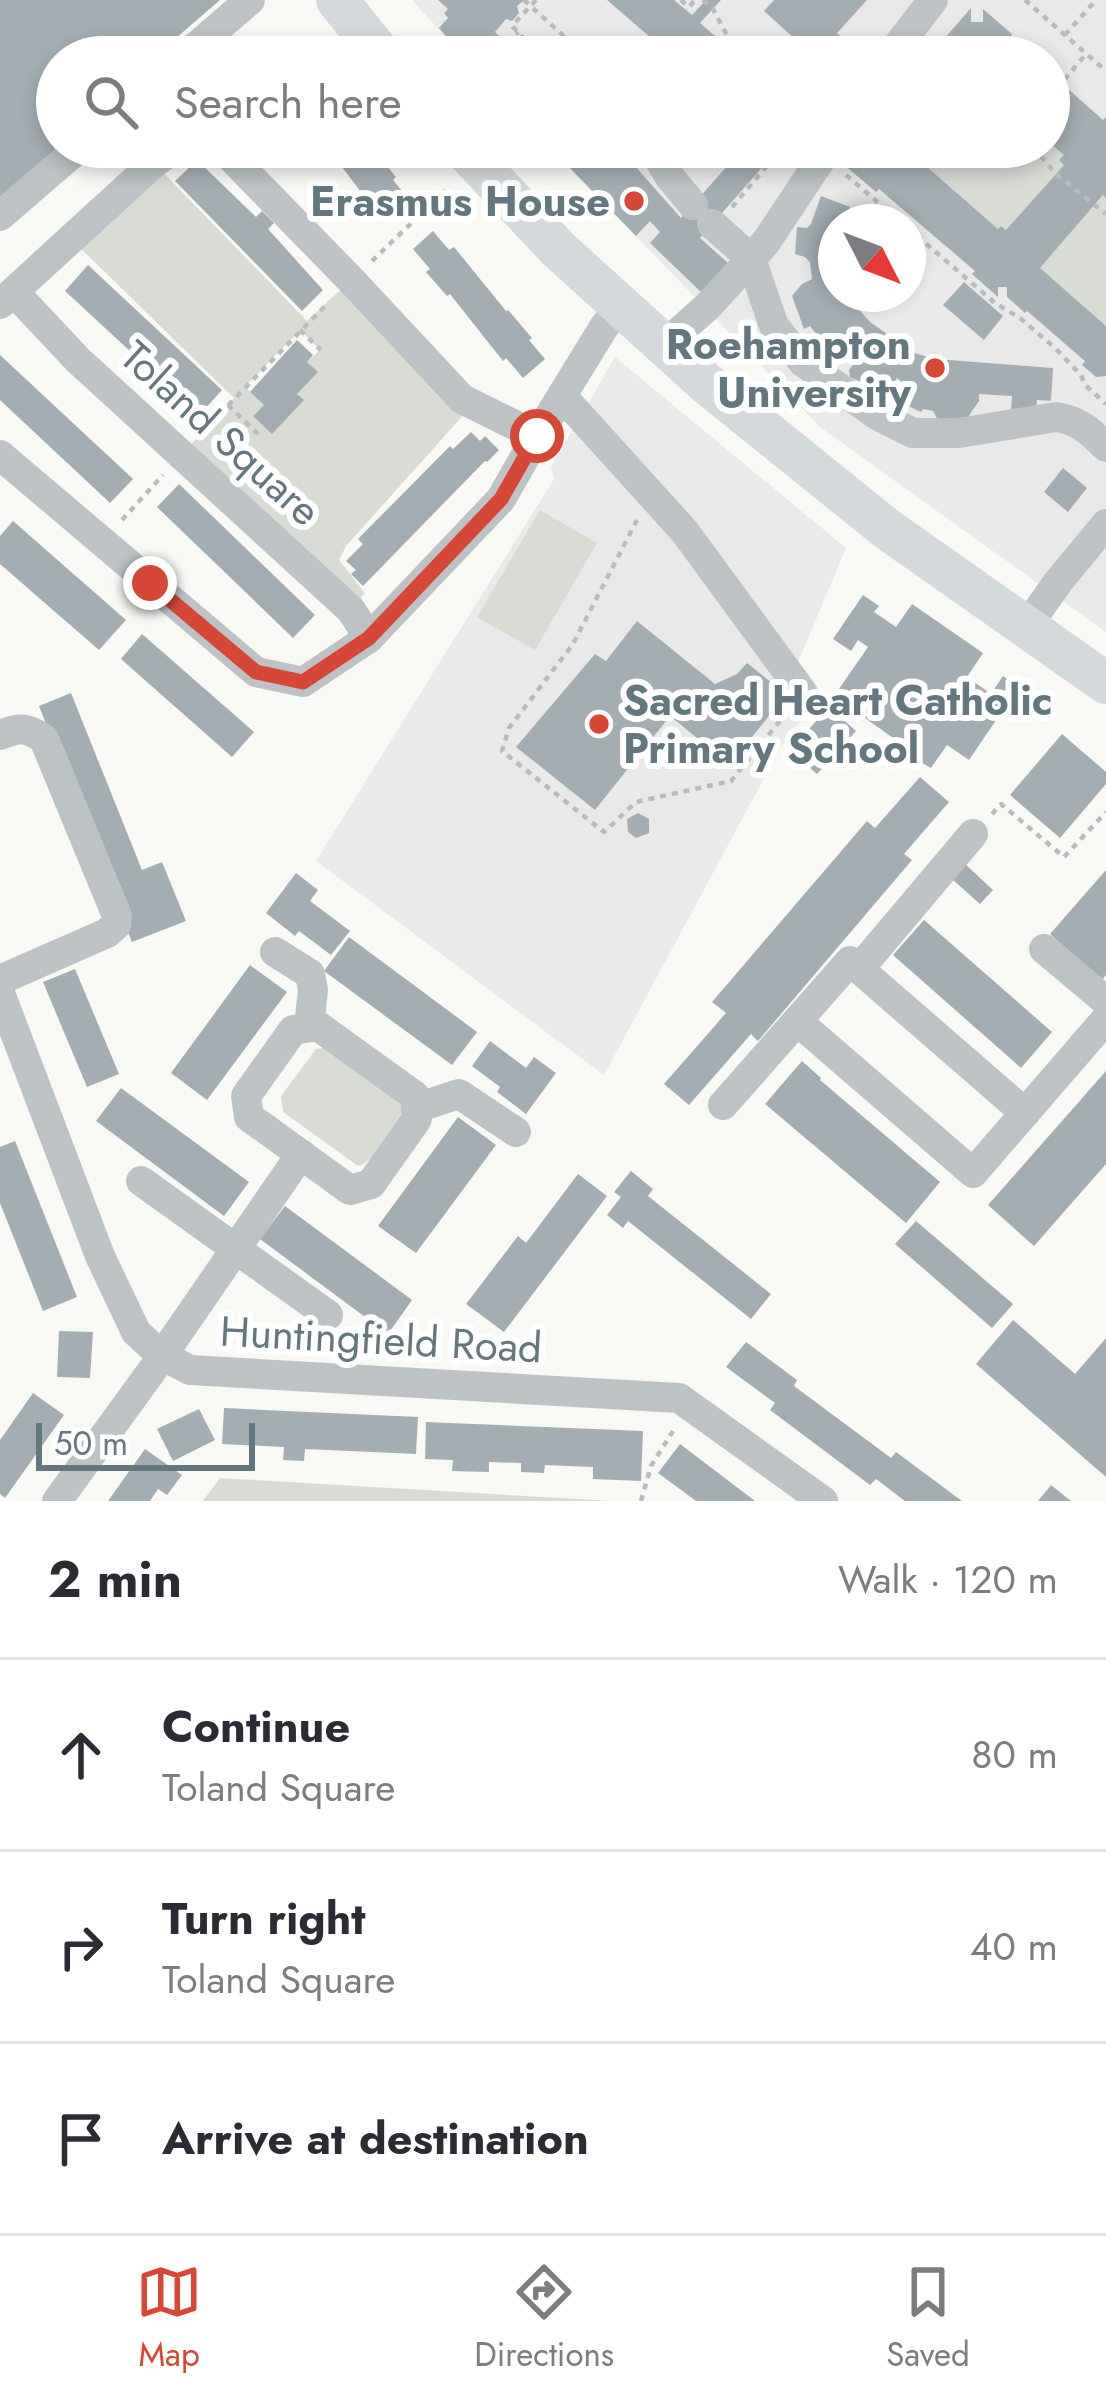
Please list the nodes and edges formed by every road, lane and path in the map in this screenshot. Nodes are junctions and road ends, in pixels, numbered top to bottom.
1 (250, 0) edge
2 (337, 0) edge
3 (524, 0) edge
4 (681, 0) edge
5 (699, 0) edge
6 (933, 0) edge
7 (1024, 0) edge
8 (1096, 0) edge
9 (533, 3) edge
10 (518, 32) junction
11 (1065, 35) joint
12 (208, 36) edge
13 (366, 36) edge
14 (514, 36) edge
15 (522, 36) edge
16 (566, 36) edge
17 (727, 36) edge
18 (905, 36) edge
19 (1070, 40) edge
20 (1086, 54) junction
21 (1106, 71) edge
22 (1070, 73) edge
23 (56, 168) edge
24 (149, 168) edge
25 (242, 168) edge
26 (457, 168) edge
27 (481, 168) edge
28 (664, 168) edge
29 (761, 168) edge
30 (815, 168) edge
31 (844, 168) edge
32 (1051, 168) edge
33 (882, 204) edge
34 (1106, 214) edge
35 (0, 216) edge
36 (707, 218) junction
37 (926, 244) edge
38 (751, 259) junction
39 (351, 280) junction
40 (7, 298) edge
41 (620, 306) junction
42 (300, 330) junction
43 (664, 346) junction
44 (321, 350) dead end
45 (562, 395) junction
46 (1106, 404) edge
47 (228, 406) junction
48 (258, 434) dead end
49 (537, 436) junction
50 (1106, 446) edge
51 (182, 454) junction
52 (0, 455) edge
53 (651, 493) junction
54 (1106, 524) edge
55 (102, 542) junction
56 (1027, 626) junction
57 (369, 638) junction
58 (1106, 683) edge
59 (803, 693) joint
60 (0, 735) edge
61 (1106, 812) edge
62 (974, 834) joint
63 (1044, 949) dead end
64 (275, 952) dead end
65 (859, 969) junction
66 (0, 980) edge
67 (0, 993) edge
68 (1106, 1001) edge
69 (1106, 1019) edge
70 (797, 1022) junction
71 (309, 1027) junction
72 (722, 1106) dead end
73 (416, 1108) junction
74 (1025, 1113) junction
75 (516, 1132) dead end
76 (301, 1154) junction
77 (141, 1181) dead end
78 (235, 1248) junction
79 (328, 1315) dead end
80 (161, 1355) junction
81 (692, 1407) junction
82 (57, 1501) edge
83 (640, 1501) edge
84 (823, 1501) edge

1 - 12 street
2 - 13 highway
3 - 9 path
4 - 5 path
5 - 17 path
6 - 18 street
7 - 11 path
8 - 11 path
9 - 10 path
9 - 16 path
10 - 14 path
10 - 15 path
19 - 20 path
20 - 21 path
20 - 22 path
23 - 35 street
24 - 40 street, Toland Square
25 - 39 street
26 - 39 path
27 - 41 highway
28 - 36 street
29 - 36 path
30 - 38 street
31 - 33 path
32 - 34 path
36 - 38 street
37 - 46 path
38 - 43 street
38 - 50 street
39 - 42 path
39 - 49 street
40 - 51 street, Toland Square
41 - 43 highway
41 - 45 street
42 - 44 path
42 - 47 path
43 - 56 highway
45 - 49 street
45 - 53 street
47 - 48 path
47 - 51 path
49 - 57 street
51 - 55 path
51 - 57 street, Toland Square
52 - 55 street
53 - 59 street
53 - 59 path
54 - 56 street
55 - 57 street
56 - 58 highway
60 - 66 street
61 - 62 path
62 - 65 street
63 - 68 street
64 - 71 street
65 - 70 street
65 - 74 street
67 - 80 street, Huntingfield Road
69 - 74 street
70 - 72 street
70 - 74 street
71 - 73 street
71 - 76 street
73 - 75 street
73 - 76 street
76 - 78 street
77 - 78 street
78 - 79 street
78 - 80 street
80 - 81 street, Huntingfield Road
80 - 82 street
81 - 83 path
81 - 84 street, Huntingfield Road

